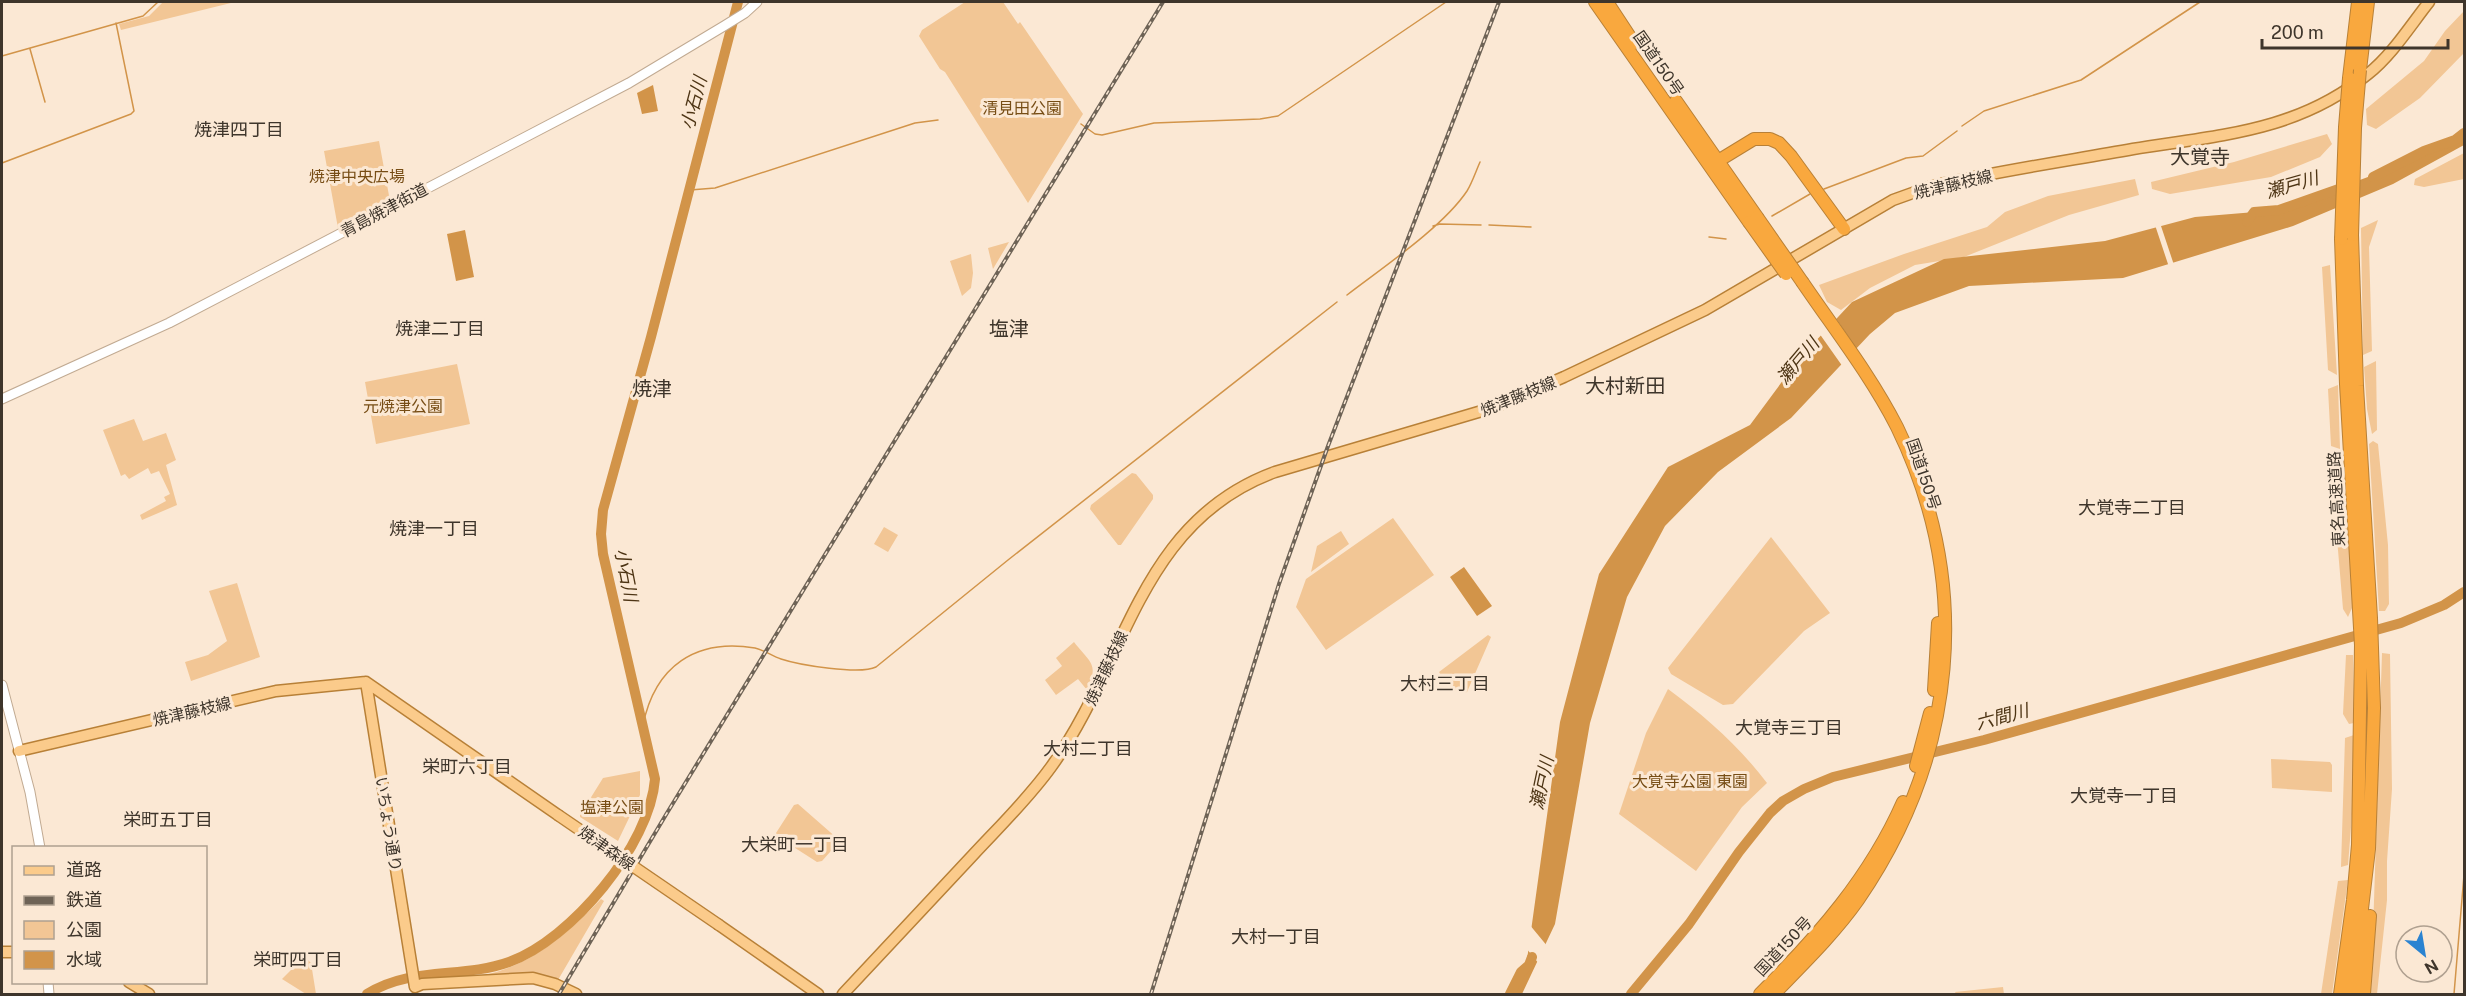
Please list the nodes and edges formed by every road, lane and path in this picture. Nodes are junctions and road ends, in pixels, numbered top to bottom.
1 (757, 2) edge
2 (1595, 2) edge
3 (1607, 2) edge
4 (2358, 2) edge
5 (2368, 2) edge
6 (2430, 2) edge
7 (1715, 163) junction
8 (1844, 229) junction
9 (2346, 237) junction
10 (2, 399) edge
11 (2367, 643) junction
12 (366, 682) junction
13 (2, 685) edge
14 (19, 751) junction
15 (1920, 768) junction
16 (40, 846) edge
17 (2369, 849) junction
18 (132, 984) edge
19 (149, 994) edge
20 (576, 994) edge
21 (818, 994) edge
22 (843, 994) edge
23 (1760, 994) edge
24 (1774, 994) edge
25 (2340, 994) edge
26 (2352, 994) edge
27 (2364, 994) edge

1 - 10 main road, 青島焼津街道
2 - 7 highway, 国道150号
3 - 7 highway, 国道150号
4 - 9 highway, 東名高速道路, bridge
5 - 9 highway, 東名高速道路, bridge
6 - 8 main road, 焼津藤枝線
7 - 8 highway
7 - 15 highway, 国道150号, bridge
8 - 22 main road, 焼津藤枝線
9 - 11 highway, 東名高速道路
11 - 17 highway, 東名高速道路
11 - 25 highway, 東名高速道路
12 - 14 main road, 焼津藤枝線
12 - 20 main road, いちょう通り
12 - 21 main road, 焼津森線, bridge
13 - 14 main road
14 - 16 main road
15 - 23 highway, 国道150号
15 - 24 highway, 国道150号
17 - 26 highway, 東名高速道路
17 - 27 highway
18 - 19 main road

